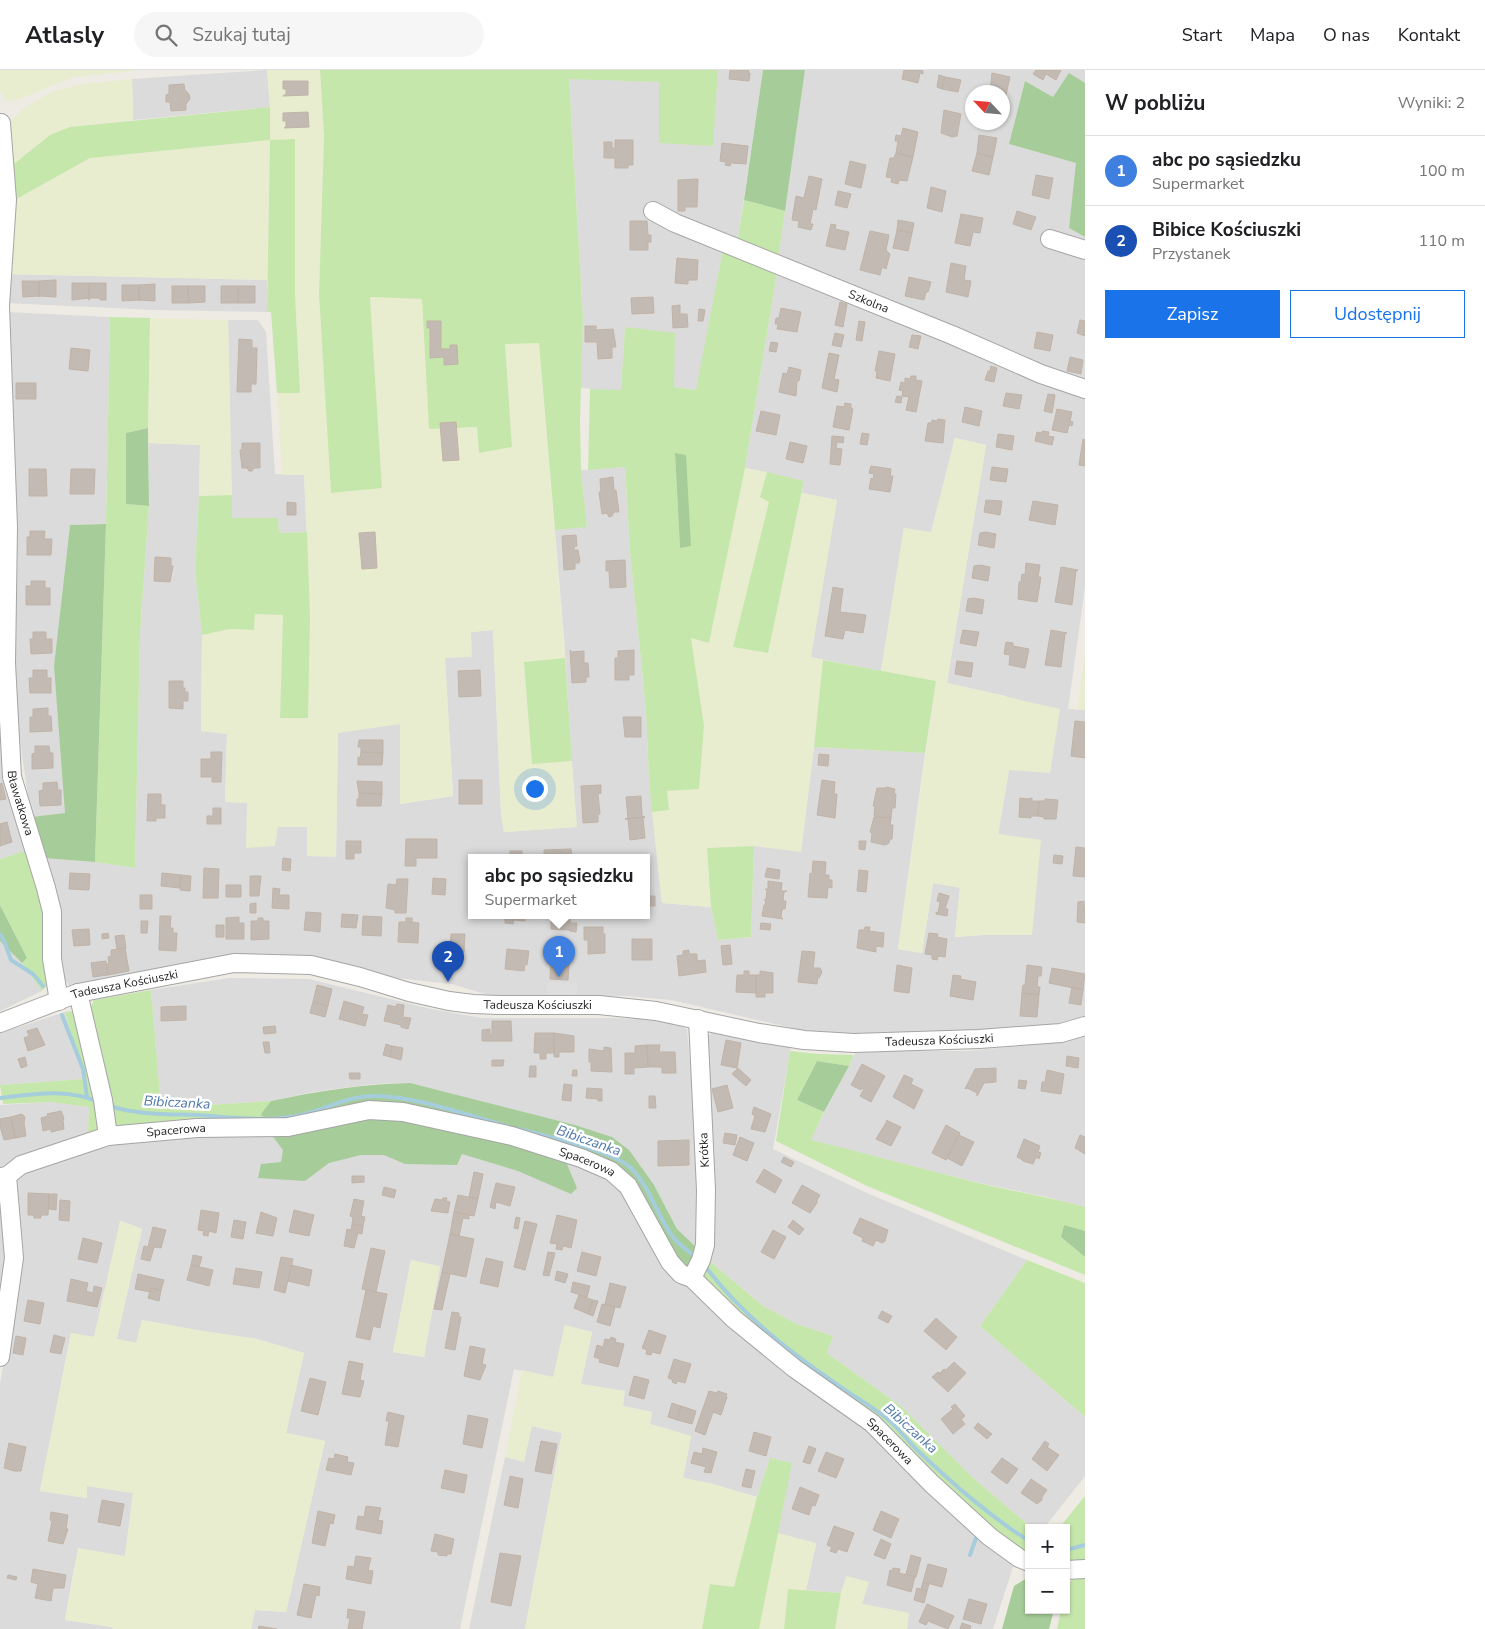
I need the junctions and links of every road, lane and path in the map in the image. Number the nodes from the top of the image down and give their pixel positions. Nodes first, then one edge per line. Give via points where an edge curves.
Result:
1 (1, 123) edge
2 (653, 211) dead end
3 (1050, 239) dead end
4 (1085, 250) edge
5 (1085, 390) edge
6 (78, 994) junction
7 (59, 1000) junction
8 (698, 1019) junction
9 (0, 1023) edge
10 (1085, 1026) edge
11 (108, 1136) junction
12 (4, 1176) edge
13 (697, 1268) junction
14 (0, 1357) edge
15 (1025, 1560) edge
16 (1085, 1568) edge
17 (1070, 1570) edge

1 - 7 street, Bławatkowa via 7,200 0,306 8,527 6,663 12,777 52,912 52,959
2 - 5 street, Szkolna via 675,223
3 - 4 street
6 - 7 street, Tadeusza Kościuszki
6 - 8 street, Tadeusza Kościuszki via 234,963 311,966 448,1001 605,1006
6 - 11 street
7 - 9 street, Tadeusza Kościuszki
8 - 10 street, Tadeusza Kościuszki via 795,1039 854,1043 1061,1033
8 - 13 street, Krótka via 706,1190 705,1245
11 - 12 street, Spacerowa via 21,1164
11 - 13 street, Spacerowa via 197,1128 288,1127 369,1110 403,1112 512,1136 611,1171 628,1186 670,1262 681,1274
12 - 14 street via 14,1258
13 - 15 street, Spacerowa via 734,1319 872,1423 990,1537
16 - 17 street

